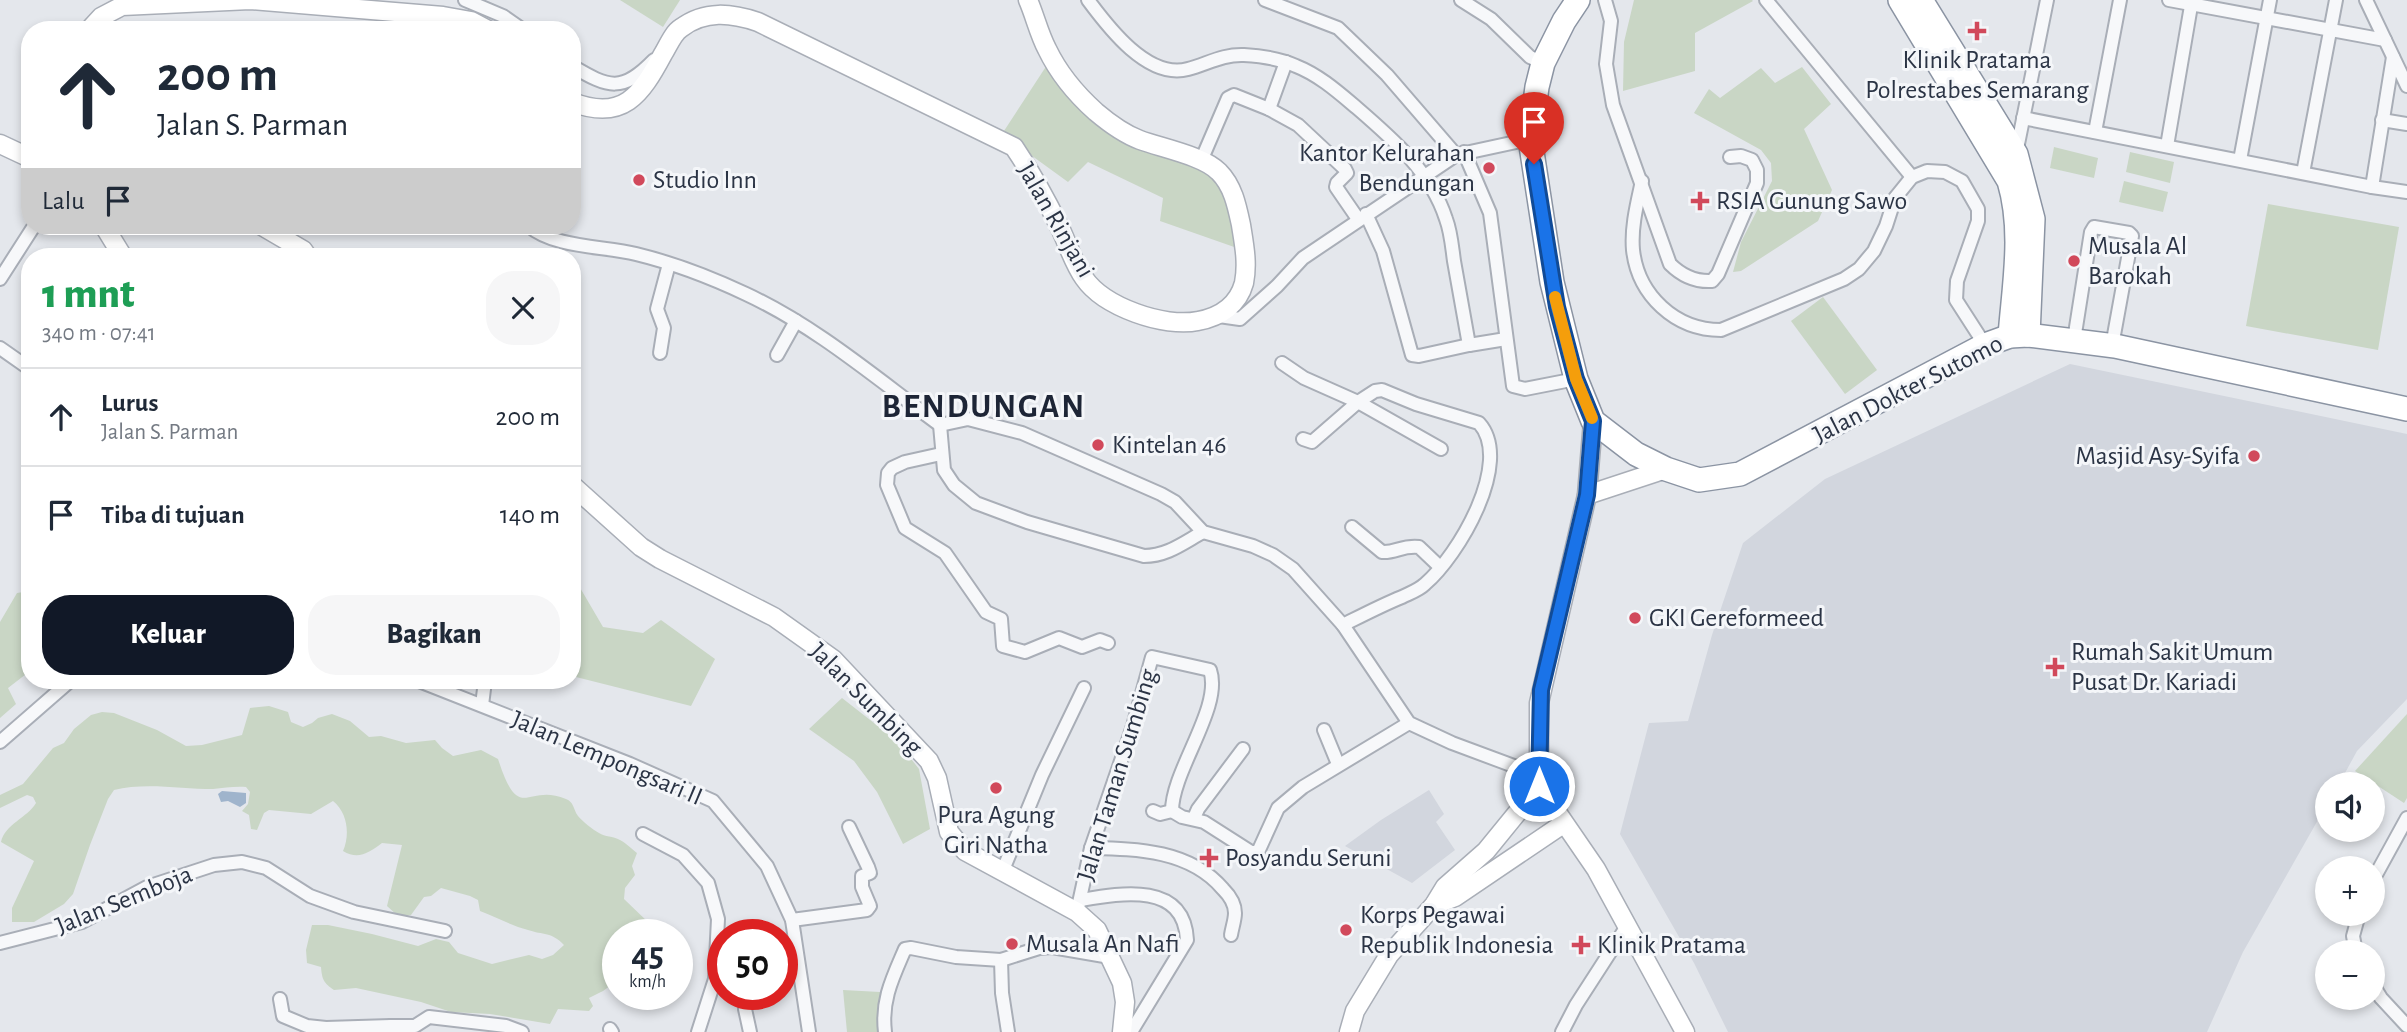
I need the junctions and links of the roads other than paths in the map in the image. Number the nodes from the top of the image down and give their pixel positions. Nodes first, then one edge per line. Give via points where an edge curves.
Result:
1 (465, 0) edge
2 (1028, 0) edge
3 (1088, 0) edge
4 (1265, 0) edge
5 (1461, 0) edge
6 (1578, 0) edge
7 (1605, 0) edge
8 (1766, 0) edge
9 (1900, 0) edge
10 (1921, 0) edge
11 (2047, 0) edge
12 (2120, 0) edge
13 (2169, 0) edge
14 (2270, 0) edge
15 (2336, 0) edge
16 (2366, 0) edge
17 (2192, 2) edge
18 (2267, 18) junction
19 (98, 21) edge
20 (471, 21) edge
21 (510, 21) edge
22 (2330, 30) junction
23 (2385, 40) junction
24 (669, 44) junction
25 (1942, 51) junction
26 (2393, 57) junction
27 (1286, 62) junction
28 (1543, 63) junction
29 (581, 71) edge
30 (2407, 86) edge
31 (581, 105) edge
32 (1269, 109) junction
33 (2023, 118) junction
34 (2382, 120) junction
35 (2407, 124) edge
36 (2095, 132) junction
37 (1530, 139) junction
38 (0, 144) edge
39 (2167, 146) junction
40 (21, 154) edge
41 (1460, 154) junction
42 (2016, 155) junction
43 (1730, 157) dead end
44 (2240, 160) junction
45 (1201, 161) junction
46 (2303, 173) junction
47 (1424, 176) junction
48 (1912, 177) junction
49 (1642, 181) junction
50 (2372, 187) junction
51 (2407, 192) edge
52 (1362, 216) junction
53 (28, 235) edge
54 (277, 235) edge
55 (544, 235) edge
56 (300, 248) edge
57 (669, 264) junction
58 (0, 279) edge
59 (1219, 316) junction
60 (796, 321) junction
61 (2019, 335) junction
62 (1506, 339) junction
63 (2074, 340) junction
64 (1469, 345) junction
65 (1984, 345) junction
66 (2112, 346) junction
67 (0, 348) edge
68 (660, 353) dead end
69 (778, 355) dead end
70 (21, 363) edge
71 (1282, 363) dead end
72 (1576, 379) junction
73 (1358, 402) junction
74 (2407, 409) edge
75 (1593, 421) junction
76 (940, 425) junction
77 (1303, 439) dead end
78 (1441, 449) dead end
79 (941, 454) junction
80 (1666, 469) junction
81 (581, 493) edge
82 (1587, 495) junction
83 (1352, 527) dead end
84 (1203, 532) junction
85 (1440, 567) junction
86 (1343, 625) junction
87 (1108, 643) dead end
88 (1084, 688) dead end
89 (61, 689) edge
90 (440, 689) edge
91 (484, 689) edge
92 (482, 705) junction
93 (1409, 723) junction
94 (1324, 730) dead end
95 (0, 742) edge
96 (1243, 749) dead end
97 (1338, 764) junction
98 (1539, 781) junction
99 (1153, 811) dead end
100 (1172, 811) junction
101 (1194, 818) junction
102 (2407, 818) edge
103 (1563, 824) junction
104 (849, 827) dead end
105 (643, 834) dead end
106 (1091, 848) junction
107 (2385, 858) edge
108 (1003, 870) junction
109 (1434, 905) junction
110 (1079, 906) junction
111 (792, 919) edge
112 (798, 919) edge
113 (1627, 926) junction
114 (445, 931) dead end
115 (1231, 935) dead end
116 (0, 943) edge
117 (1110, 957) junction
118 (798, 960) edge
119 (1001, 960) junction
120 (280, 999) dead end
121 (2385, 1002) edge
122 (745, 1010) edge
123 (2407, 1026) edge
124 (391, 1029) edge
125 (523, 1032) edge
126 (698, 1032) edge
127 (750, 1032) edge
128 (809, 1032) edge
129 (885, 1032) edge
130 (1008, 1032) edge
131 (1122, 1032) edge
132 (1131, 1032) edge
133 (1349, 1032) edge
134 (1562, 1032) edge
135 (1685, 1032) edge

1 - 21 street
2 - 45 street via 1046,48 1093,109 1137,139
3 - 27 street via 1133,52 1172,70 1186,70 1226,56
4 - 41 street via 1338,28
5 - 28 street
6 - 28 highway
7 - 49 street via 1611,20 1606,64 1613,105
8 - 48 street
9 - 25 highway
10 - 25 highway
11 - 33 street
12 - 36 street
13 - 17 street
14 - 18 street
15 - 22 street
16 - 23 street
17 - 18 street
17 - 39 street
18 - 22 street
18 - 44 street
19 - 20 street via 122,6 250,0
22 - 23 street
22 - 46 street
23 - 26 street
24 - 29 street via 637,77 616,86
24 - 31 street, Jalan Rinjani via 647,84 632,100 594,109
24 - 59 street, Jalan Rinjani via 680,28 710,15 735,15 758,22 1014,147 1037,181 1085,279 1106,297 1141,316 1165,322 1184,324
25 - 42 highway
25 - 61 highway via 2009,181 2018,228
26 - 30 street
26 - 34 street
27 - 32 street
27 - 47 street via 1318,77 1374,121
28 - 37 highway
32 - 45 street via 1231,96 1227,99
32 - 52 street via 1298,125 1345,169 1347,173 1336,187
33 - 36 street
33 - 42 street
34 - 35 street
34 - 50 street
36 - 39 street
37 - 41 street
37 - 72 highway via 1552,282
38 - 40 street
39 - 44 street
41 - 47 street
41 - 62 street via 1490,213
42 - 61 highway via 2033,219
43 - 49 street via 1752,160 1757,183 1712,281 1681,274 1670,264
44 - 46 street
45 - 59 street via 1217,170 1231,191 1245,253 1244,283 1237,299
46 - 50 street
47 - 52 street
47 - 64 street via 1447,220
48 - 49 street via 1895,198 1874,251 1859,269 1721,330 1689,324 1669,314 1643,284 1633,248
48 - 65 street via 1927,171 1945,172 1962,181 1978,209 1956,300
50 - 51 street
52 - 59 street via 1303,258 1240,319
52 - 64 street via 1383,251 1412,355
53 - 58 street
54 - 56 street
55 - 57 street
57 - 60 street via 748,295
57 - 68 street via 657,309 664,328
60 - 69 street
60 - 76 street
61 - 63 highway, Jalan Dokter Sutomo
61 - 65 highway, Jalan Dokter Sutomo
62 - 64 street
62 - 72 street via 1513,386 1525,389
63 - 66 highway, Jalan Dokter Sutomo
63 - 66 street via 2094,227 2132,236
65 - 80 highway, Jalan Dokter Sutomo via 1740,474 1699,480
66 - 74 highway, Jalan Dokter Sutomo
67 - 70 street
71 - 73 street via 1319,386
72 - 75 highway
73 - 77 street via 1312,442
73 - 78 street
73 - 85 street via 1382,390 1479,423 1485,430 1492,453 1483,491 1459,542
75 - 80 highway, Jalan Dokter Sutomo via 1636,454
75 - 82 street
76 - 79 street
76 - 84 street via 968,419 1022,433 1161,494
79 - 84 street via 954,485 976,503 1027,522 1144,556 1168,552
79 - 87 street via 892,468 887,485 905,528 945,553 986,612 1001,619 1003,646 1025,652 1059,638 1082,647 1100,640
80 - 82 street
81 - 108 street, Jalan Sumbing via 641,547 774,617 833,659 929,761 948,832 965,851
82 - 98 street via 1541,690
83 - 85 street via 1382,552 1419,547
84 - 86 street via 1273,555 1293,569
85 - 86 street via 1419,589
86 - 93 street
88 - 108 street
89 - 95 street
90 - 92 street, Jalan Lempongsari II
91 - 92 street
92 - 111 street, Jalan Lempongsari II via 713,801 767,866
93 - 97 street
93 - 98 street
94 - 97 street
96 - 101 street
97 - 101 street via 1278,808 1258,852
98 - 103 street
98 - 109 street via 1486,851 1445,887
99 - 100 street
100 - 101 street
100 - 106 street, Jalan Taman Sumbing via 1214,680 1210,670 1152,657
102 - 107 street
103 - 109 street via 1455,897
103 - 113 street via 1596,869
104 - 112 street via 870,873 862,876 862,887 870,906
105 - 126 street via 682,855 708,883 718,919 715,979
106 - 110 street, Jalan Taman Sumbing
106 - 115 street via 1140,849 1198,867 1232,899
108 - 110 street, Jalan Sumbing
109 - 133 street via 1389,955 1355,1011
110 - 117 street, Jalan Sumbing
110 - 132 street, Jalan Taman Sumbing via 1107,895 1157,896 1173,904 1183,917 1187,940
113 - 134 street
113 - 135 street
114 - 116 street, Jalan Semboja via 354,912 310,896 266,868 242,862 214,865 147,887 82,922
117 - 119 street via 1052,947
117 - 131 street, Jalan Sumbing via 1122,983
118 - 128 street, Jalan Lempongsari II
119 - 129 street via 905,948 886,994
119 - 130 street
120 - 124 street via 283,1016 307,1026
121 - 123 street
122 - 127 street
124 - 125 street via 415,1026 429,1017

